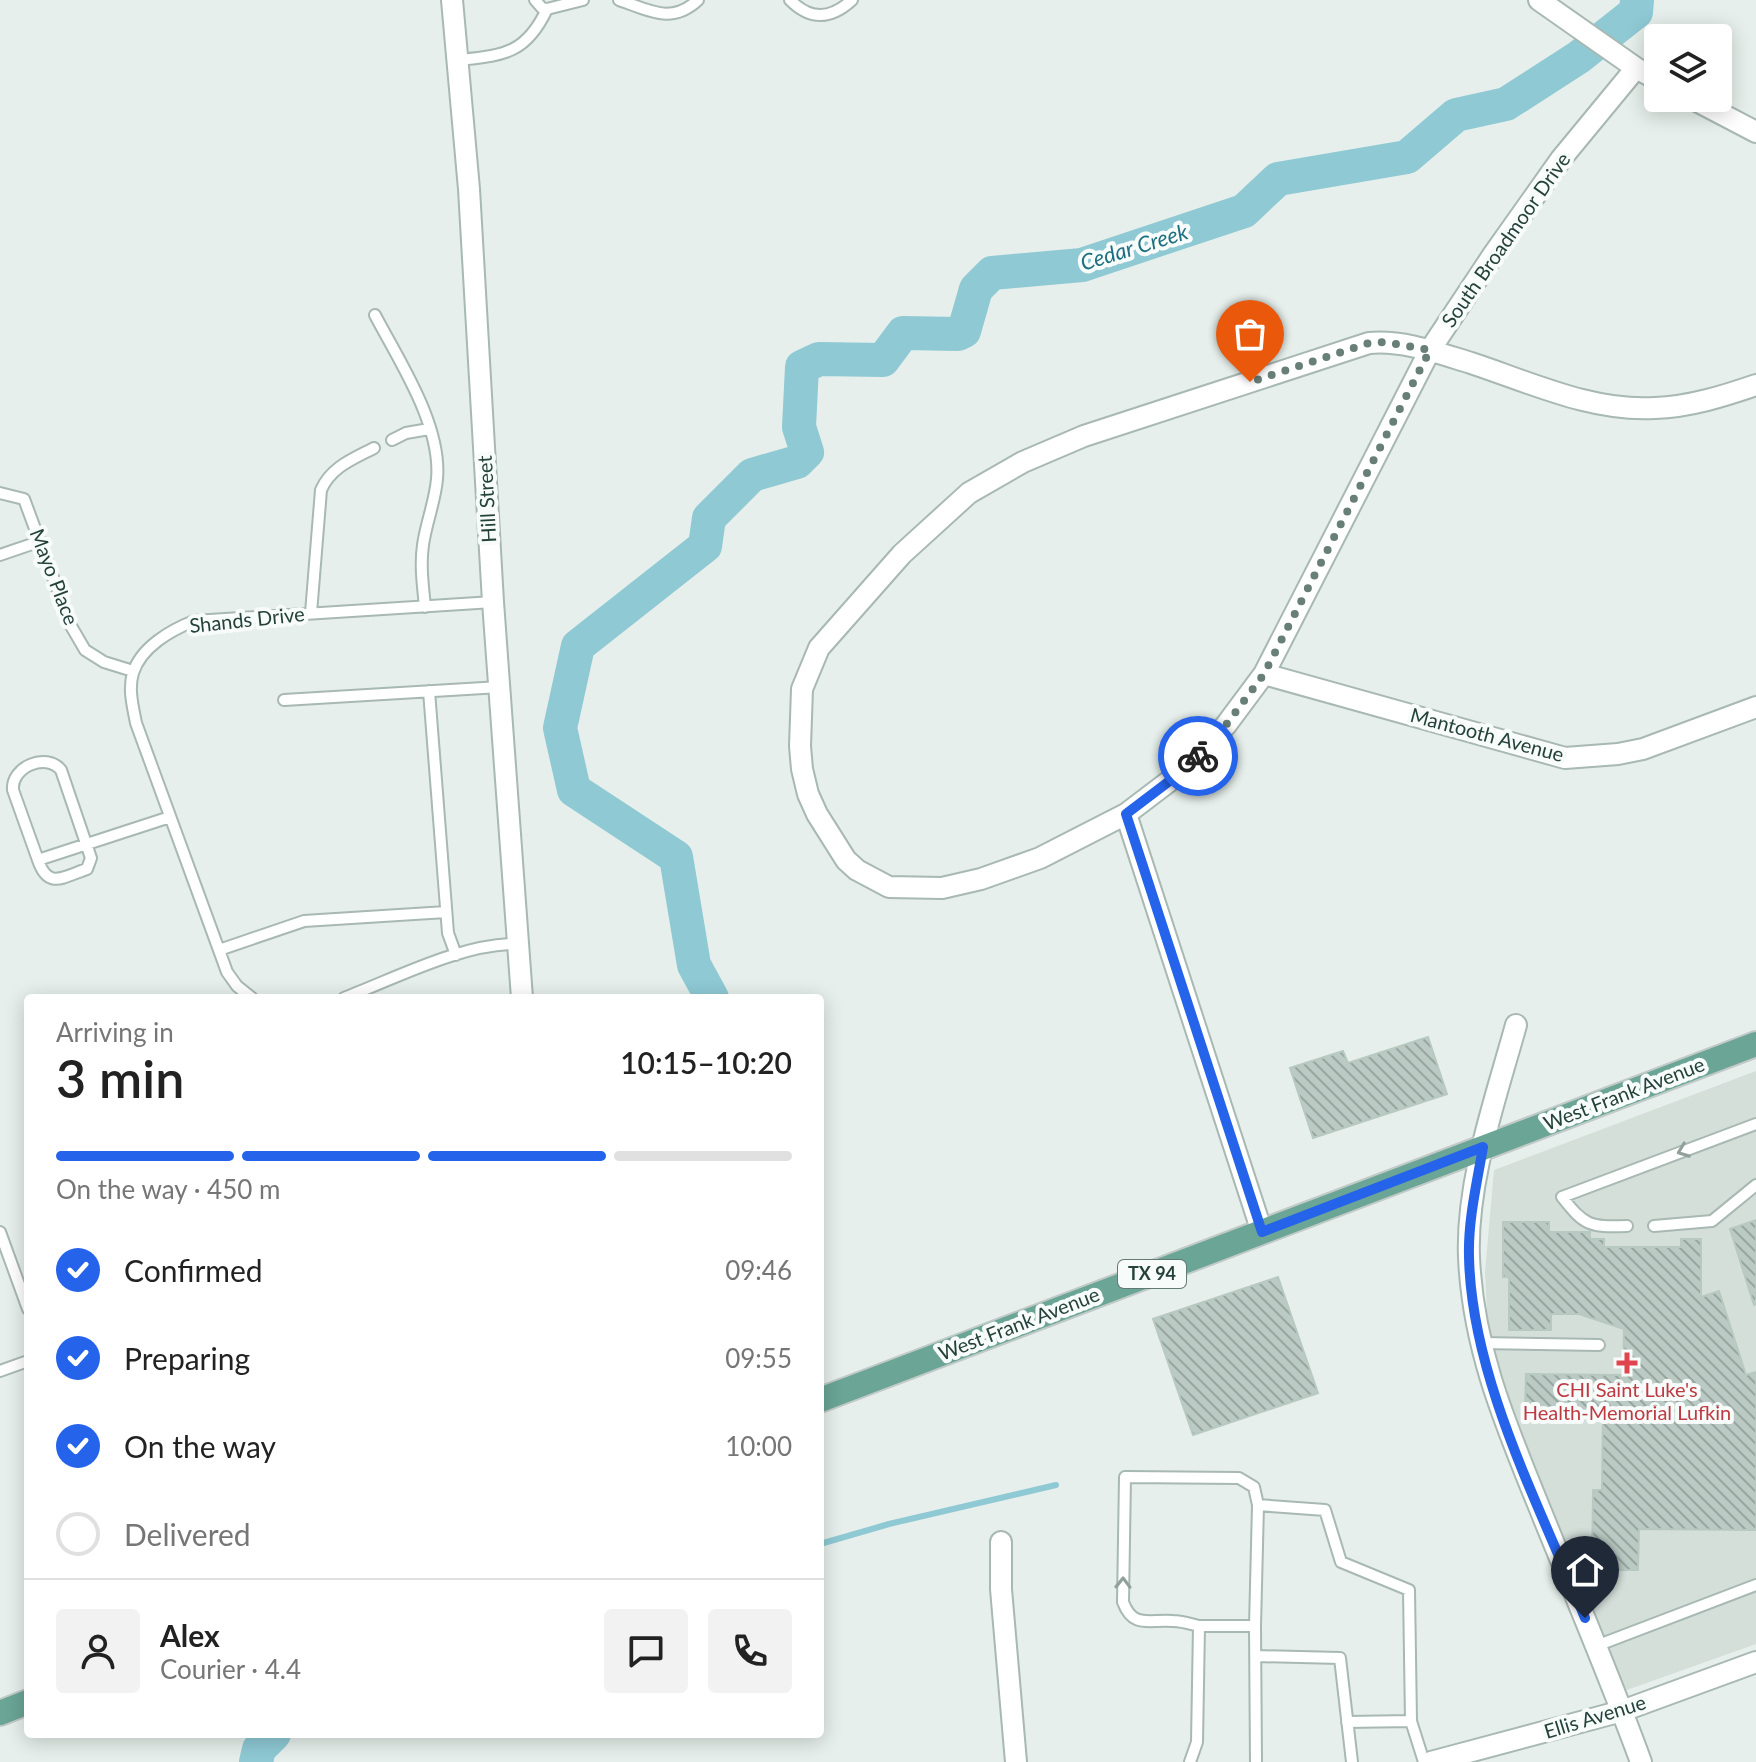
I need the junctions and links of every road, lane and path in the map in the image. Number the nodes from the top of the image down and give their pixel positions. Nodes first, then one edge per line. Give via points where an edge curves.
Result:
1 (452, 0) edge
2 (535, 0) edge
3 (583, 0) edge
4 (619, 0) edge
5 (698, 0) edge
6 (790, 0) edge
7 (852, 0) edge
8 (1539, 0) edge
9 (547, 9) junction
10 (459, 60) junction
11 (1636, 68) junction
12 (1644, 72) edge
13 (1718, 112) edge
14 (1756, 132) edge
15 (375, 315) dead end
16 (1430, 350) junction
17 (1756, 385) edge
18 (429, 429) junction
19 (392, 440) dead end
20 (374, 448) dead end
21 (0, 493) edge
22 (41, 541) junction
23 (0, 555) edge
24 (493, 602) junction
25 (425, 607) junction
26 (311, 613) junction
27 (133, 671) junction
28 (1264, 674) junction
29 (500, 687) junction
30 (429, 691) junction
31 (284, 700) dead end
32 (1756, 707) edge
33 (1126, 814) junction
34 (170, 817) junction
35 (87, 844) junction
36 (38, 860) junction
37 (446, 912) junction
38 (518, 944) junction
39 (219, 950) junction
40 (456, 955) junction
41 (247, 994) edge
42 (354, 994) edge
43 (522, 994) edge
44 (1516, 1025) dead end
45 (1756, 1044) edge
46 (1756, 1124) edge
47 (1483, 1147) junction
48 (1756, 1185) edge
49 (1627, 1226) dead end
50 (1654, 1226) dead end
51 (0, 1232) edge
52 (1262, 1232) junction
53 (24, 1298) edge
54 (1480, 1343) junction
55 (1599, 1345) dead end
56 (24, 1362) edge
57 (0, 1371) edge
58 (824, 1398) edge
59 (1258, 1505) junction
60 (1001, 1542) dead end
61 (1756, 1585) edge
62 (1199, 1626) junction
63 (1255, 1626) junction
64 (1596, 1646) junction
65 (1256, 1656) junction
66 (1756, 1662) edge
67 (24, 1704) edge
68 (1622, 1711) junction
69 (0, 1713) edge
70 (1411, 1721) junction
71 (1347, 1722) junction
72 (1016, 1762) edge
73 (1190, 1762) edge
74 (1256, 1762) edge
75 (1352, 1762) edge
76 (1424, 1762) edge
77 (1431, 1762) edge
78 (1641, 1762) edge

1 - 10 street, Hill Street
2 - 9 lane
3 - 9 lane
4 - 5 lane via 672,15
6 - 7 lane via 826,17
8 - 11 street
9 - 10 lane via 539,28 510,53
10 - 24 street, Hill Street
11 - 12 street
11 - 16 street, South Broadmoor Drive via 1561,159
13 - 14 street
15 - 18 lane
16 - 17 street, South Broadmoor Drive via 1595,403 1654,408
16 - 28 street, South Broadmoor Drive
16 - 33 street, South Broadmoor Drive via 1385,342 1348,348 1084,436 1023,462 949,511 902,554 819,648 802,689 802,769 808,794 835,843 846,860 873,879 908,889 981,879 1040,858
18 - 19 lane
18 - 25 lane via 437,479 423,544
20 - 26 lane via 341,465 321,490
21 - 22 lane, Mayo Place via 24,499
22 - 23 lane
22 - 27 lane, Mayo Place via 85,650
24 - 25 lane, Shands Drive
24 - 29 street, Hill Street
25 - 26 lane, Shands Drive
26 - 27 lane, Shands Drive via 194,621 167,631
27 - 34 lane via 136,723
28 - 32 street, Mantooth Avenue via 1565,758 1643,749
28 - 33 street, South Broadmoor Drive via 1184,770
29 - 30 lane
29 - 38 street, Hill Street
30 - 31 lane
30 - 37 lane
33 - 52 street
34 - 35 lane
34 - 39 lane
35 - 36 lane
35 - 36 lane via 87,869 59,879 43,874
35 - 36 lane via 61,770 43,762 16,773 12,781
37 - 39 lane via 293,923
37 - 40 lane
38 - 40 lane via 495,944
38 - 43 street, Hill Street
39 - 41 lane via 227,972
40 - 42 lane
44 - 47 street
45 - 47 main road, West Frank Avenue / TX 94
46 -> 49 lane via 1562,1197 1582,1221
47 - 52 main road, West Frank Avenue / TX 94
47 - 54 street via 1469,1255
48 - 50 lane via 1712,1221
51 - 53 lane
52 - 58 main road, West Frank Avenue / TX 94
54 - 55 lane
54 - 64 street via 1494,1395
56 - 57 lane
62 -> 59 lane via 1139,1621 1128,1614 1123,1602 1125,1477 1239,1478 1254,1487
59 - 63 lane
59 - 70 lane via 1325,1510 1341,1562 1409,1590
60 - 72 street
61 - 64 lane
62 - 63 lane
62 - 73 lane via 1197,1742
63 - 65 lane
64 - 68 street
65 - 71 lane via 1340,1658
65 - 74 lane
66 - 68 street, Ellis Avenue
67 - 69 main road
68 - 77 street, Ellis Avenue
68 - 78 street
70 - 71 lane
70 - 76 lane
71 - 75 lane

